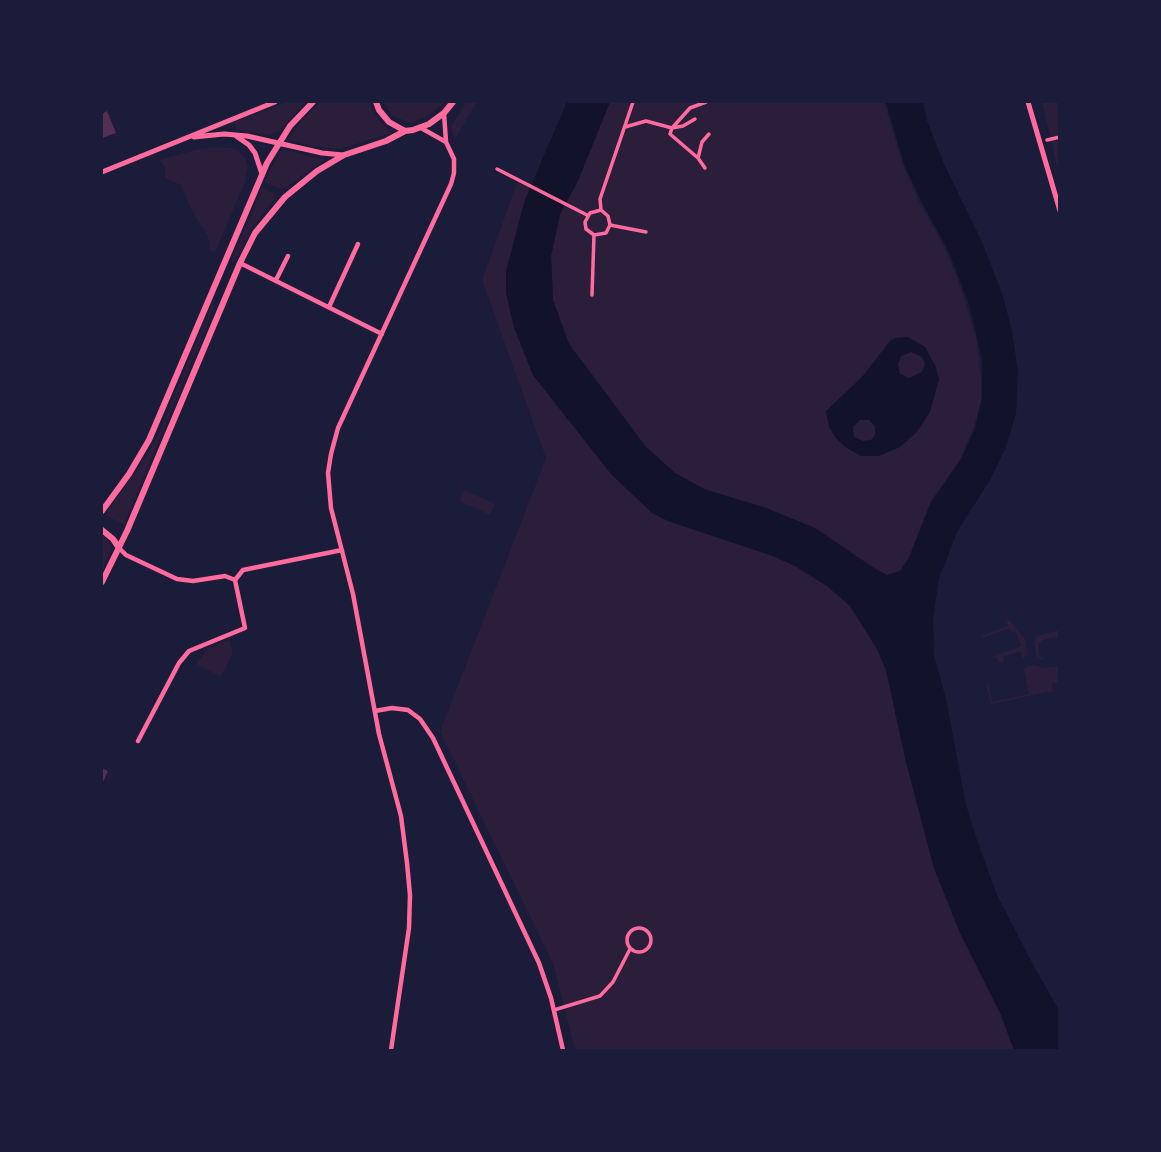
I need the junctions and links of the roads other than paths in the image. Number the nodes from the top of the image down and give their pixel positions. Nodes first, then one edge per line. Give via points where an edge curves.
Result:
1 (275, 102) edge
2 (313, 102) edge
3 (376, 102) edge
4 (453, 102) edge
5 (633, 102) edge
6 (706, 102) edge
7 (1028, 102) edge
8 (444, 113) junction
9 (695, 119) dead end
10 (625, 127) junction
11 (421, 128) junction
12 (672, 128) junction
13 (405, 131) junction
14 (709, 134) dead end
15 (233, 135) junction
16 (1059, 137) edge
17 (181, 140) junction
18 (1047, 140) dead end
19 (446, 142) junction
20 (278, 143) junction
21 (344, 155) junction
22 (698, 158) junction
23 (705, 168) dead end
24 (497, 169) dead end
25 (102, 172) edge
26 (262, 174) junction
27 (601, 211) junction
28 (1059, 211) edge
29 (587, 215) junction
30 (610, 225) junction
31 (646, 232) dead end
32 (594, 235) junction
33 (358, 244) dead end
34 (288, 256) dead end
35 (240, 262) junction
36 (275, 280) junction
37 (592, 295) dead end
38 (329, 307) junction
39 (382, 334) junction
40 (102, 511) edge
41 (102, 530) edge
42 (118, 548) junction
43 (342, 550) junction
44 (236, 580) junction
45 (102, 582) edge
46 (375, 711) junction
47 (138, 741) dead end
48 (630, 949) junction
49 (554, 1010) junction
50 (391, 1051) edge
51 (563, 1051) edge

1 - 17 street
2 - 20 main road
3 - 13 main road via 389,122
4 - 8 main road
5 - 10 street
6 - 12 street via 690,108
7 - 28 street
8 - 11 main road
8 - 19 street
9 - 12 street
10 - 12 street via 646,121
10 - 27 street via 600,199
11 - 13 main road
11 - 19 street
12 - 22 street via 670,134
13 - 21 main road
14 - 22 street
15 - 17 street
15 - 20 street
15 - 26 street via 255,153
16 - 18 street
17 - 25 street
19 - 39 street via 454,159 451,184
20 - 21 street
20 - 26 main road
21 - 35 main road via 285,197 255,233
22 - 23 street
24 - 29 street
26 - 40 main road via 149,440
27 - 29 street
27 - 30 street
29 - 32 street via 585,225
30 - 31 street
30 - 32 street via 606,233
32 - 37 street
33 - 38 street
34 - 36 street
35 - 36 street
35 - 42 main road
36 - 38 street
38 - 39 street
39 - 43 street via 338,428 331,454 329,494
41 - 42 main road
42 - 44 street via 177,579 225,576
42 - 45 main road
43 - 44 street via 243,570
43 - 46 street
44 - 47 street via 245,628 189,651
46 - 49 street via 403,709 426,726 538,963
46 - 50 street via 401,816 410,895
48 - 48 street via 629,933 640,928 648,931 652,942 648,949 639,953
48 - 49 street via 600,996
49 - 51 street

